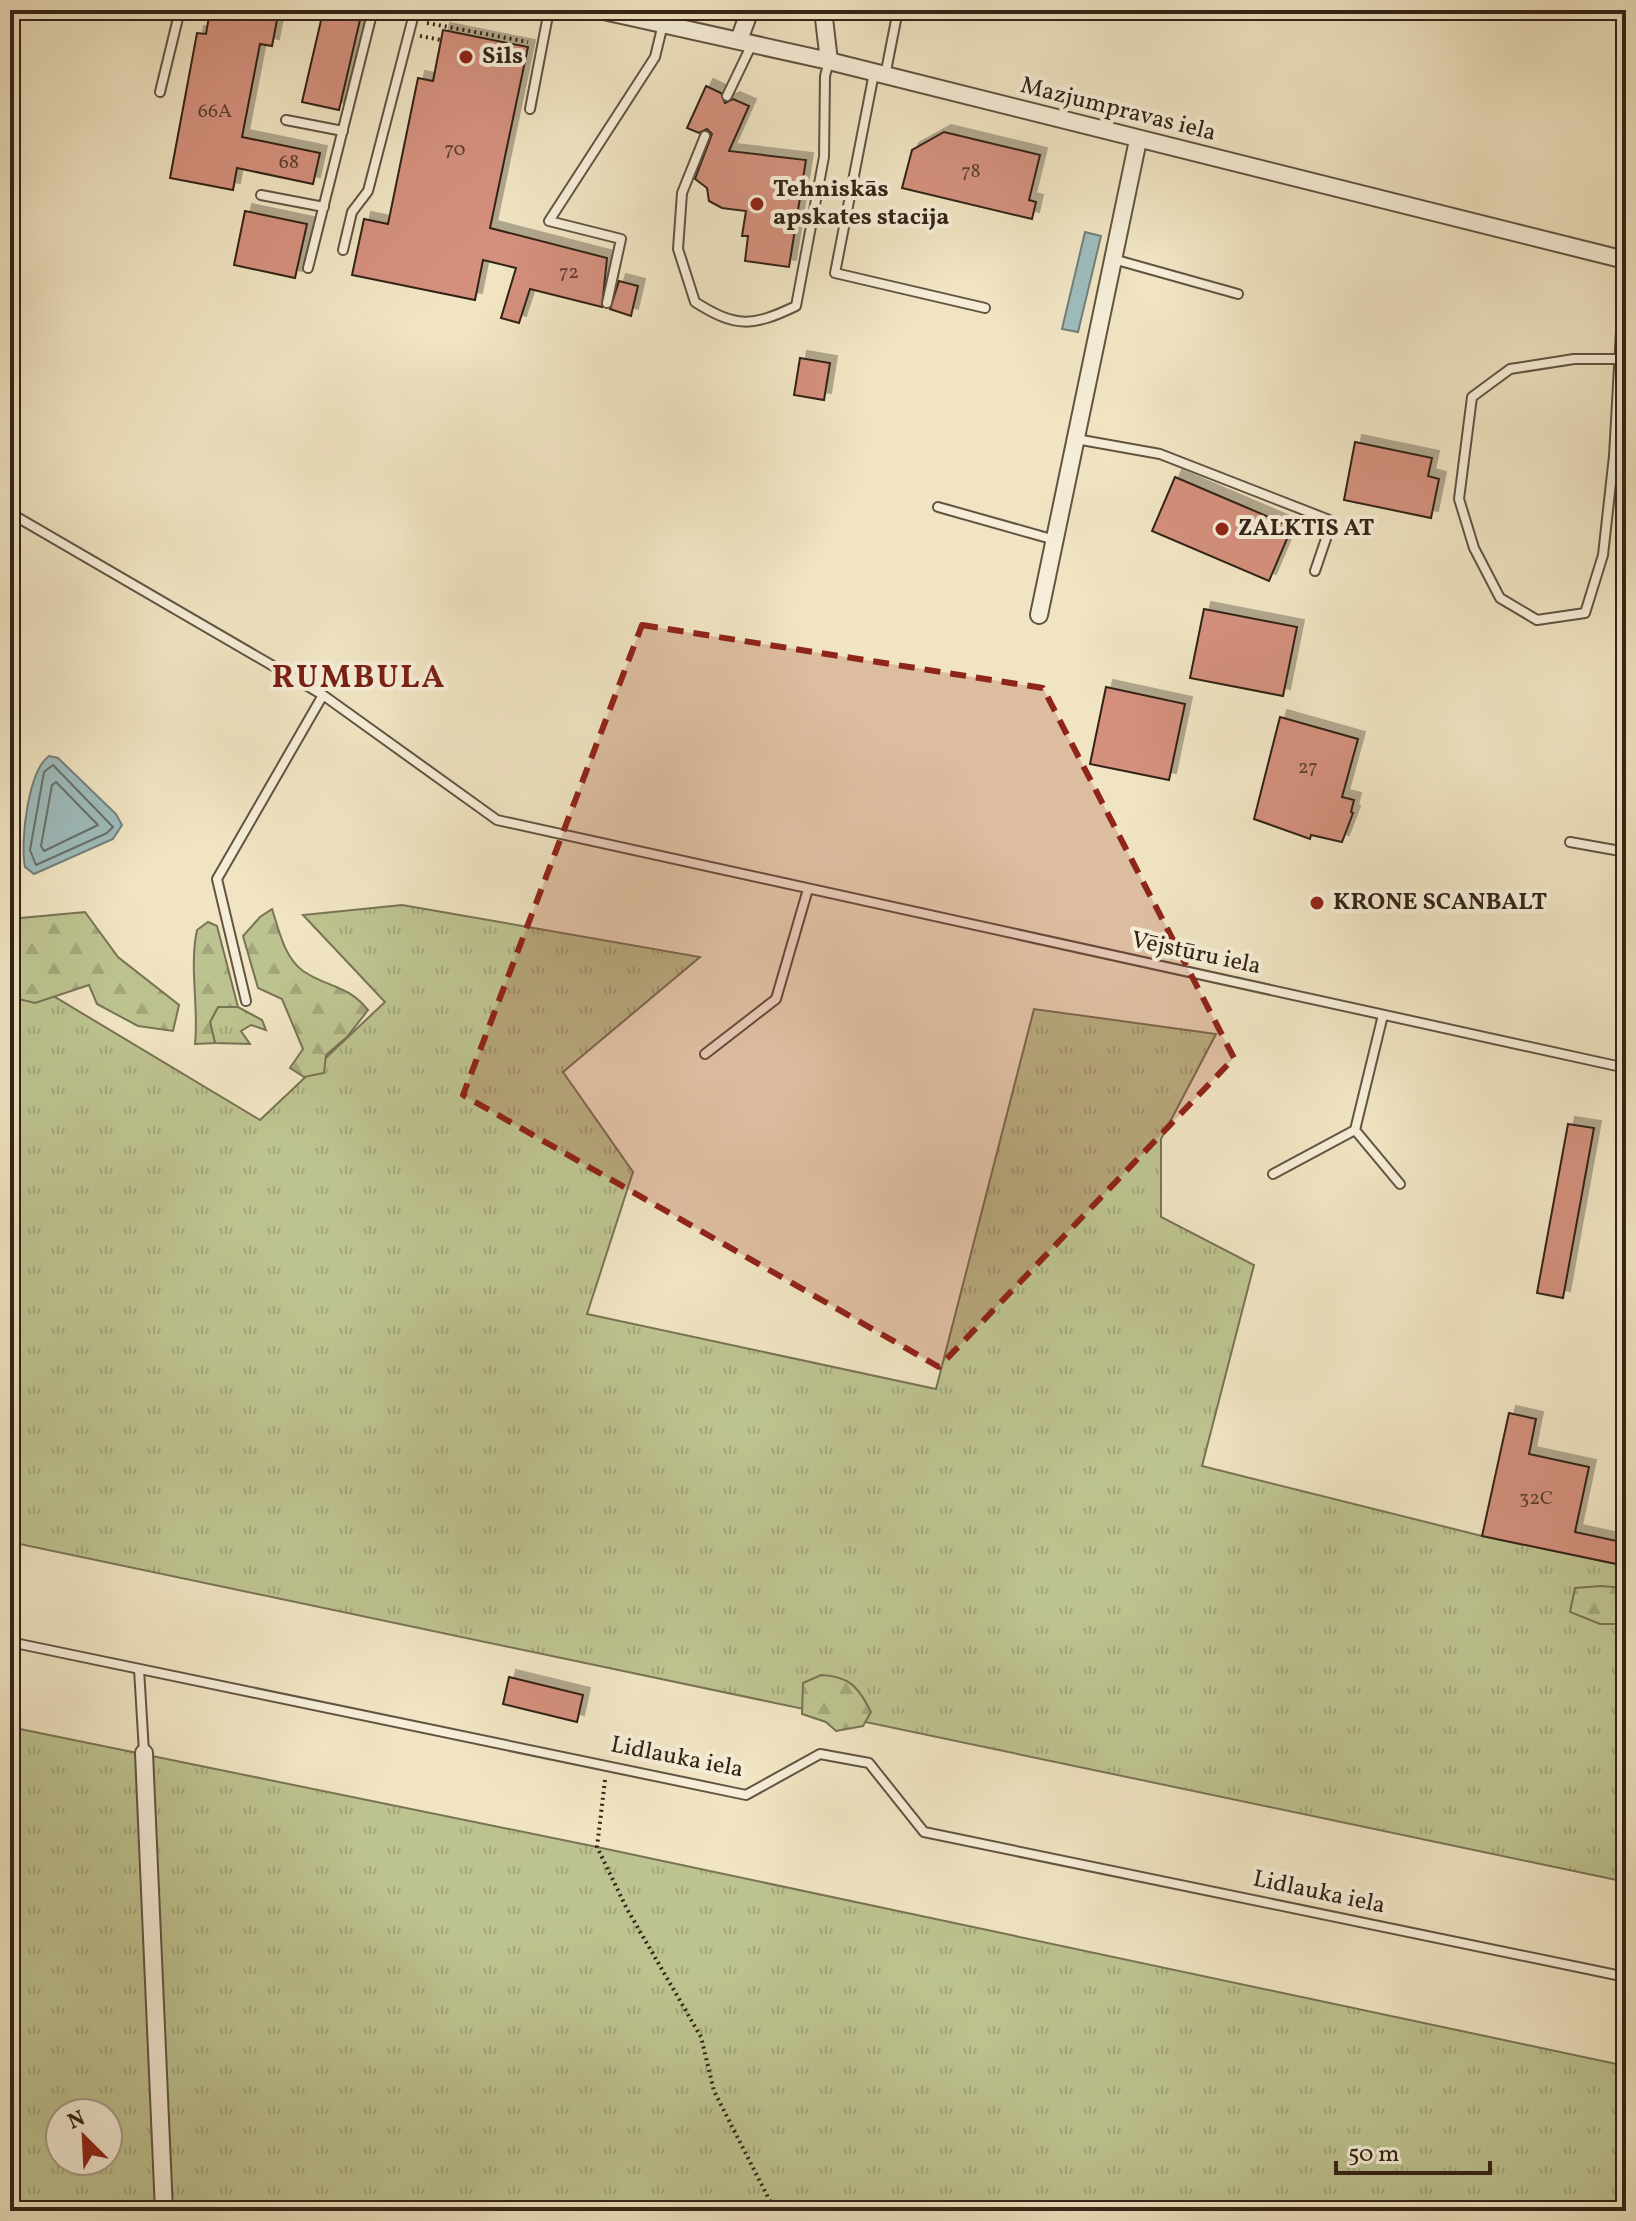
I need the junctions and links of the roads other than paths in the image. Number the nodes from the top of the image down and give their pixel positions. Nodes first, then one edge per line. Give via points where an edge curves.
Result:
1 (180, 10) edge
2 (373, 10) edge
3 (415, 10) edge
4 (549, 10) edge
5 (599, 10) edge
6 (750, 10) edge
7 (823, 10) edge
8 (898, 10) edge
9 (663, 23) junction
10 (745, 42) junction
11 (829, 61) junction
12 (880, 74) junction
13 (160, 92) dead end
14 (727, 96) dead end
15 (530, 109) dead end
16 (286, 120) dead end
17 (343, 131) junction
18 (705, 136) dead end
19 (1138, 140) junction
20 (261, 195) dead end
21 (324, 207) junction
22 (343, 250) dead end
23 (1113, 259) junction
24 (1625, 260) edge
25 (308, 268) dead end
26 (1238, 294) dead end
27 (607, 303) dead end
28 (985, 308) dead end
29 (1619, 359) junction
30 (1076, 439) junction
31 (938, 507) dead end
32 (10, 513) edge
33 (1055, 540) junction
34 (1315, 571) dead end
35 (1039, 615) dead end
36 (323, 695) junction
37 (1570, 842) dead end
38 (1626, 852) edge
39 (808, 889) junction
40 (246, 1001) dead end
41 (1383, 1015) junction
42 (705, 1054) dead end
43 (1626, 1068) edge
44 (1355, 1130) junction
45 (1273, 1174) dead end
46 (1400, 1184) dead end
47 (10, 1642) edge
48 (139, 1669) junction
49 (144, 1753) joint
50 (1626, 1977) edge
51 (164, 2211) edge

1 - 13 lane
2 - 17 lane
3 - 22 lane via 368,191 352,212
4 - 15 lane
5 - 9 street, Mazjumpravas iela
6 - 10 street
7 - 11 street
8 - 12 lane
9 - 10 street, Mazjumpravas iela
9 - 27 lane via 655,57 549,221 621,239
10 - 11 street, Mazjumpravas iela
10 - 14 lane
11 - 12 street, Mazjumpravas iela
11 - 18 lane via 824,157 796,306 767,320 726,322 695,302 678,249 682,193
12 - 19 street, Mazjumpravas iela
12 - 28 lane via 835,273
16 - 17 lane
17 - 21 lane
19 - 23 street
19 - 24 street, Mazjumpravas iela
20 - 21 lane
21 - 25 lane
23 - 26 lane
23 - 30 street
24 - 29 lane
29 - 29 lane via 1603,555 1585,613 1537,620 1500,598 1474,548 1459,499 1472,397 1510,369 1574,359
30 - 33 street
30 - 34 lane via 1160,454 1332,521
31 - 33 lane
32 - 36 lane, Vējstūru iela
33 - 35 street
36 - 39 lane, Vējstūru iela via 497,820
36 - 40 lane via 217,879
37 - 38 lane
39 - 41 lane, Vējstūru iela
39 - 42 lane via 776,999
41 - 43 lane, Vējstūru iela
41 - 44 lane
44 - 45 lane
44 - 46 lane
47 - 48 lane, Lidlauka iela
48 - 49 lane
48 - 50 lane, Lidlauka iela via 746,1795 820,1754 869,1763 924,1832
49 - 51 street

